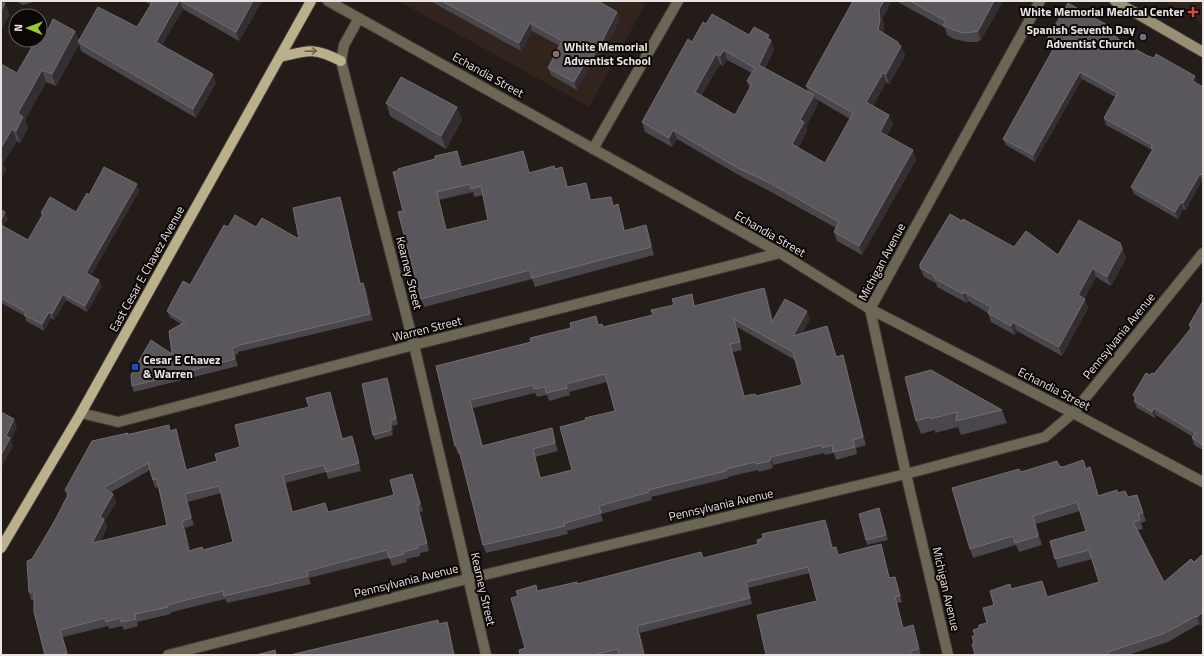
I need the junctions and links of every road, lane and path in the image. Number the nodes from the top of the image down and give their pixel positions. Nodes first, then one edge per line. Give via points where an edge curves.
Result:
1 (311, 1) edge
2 (328, 1) edge
3 (678, 1) edge
4 (1040, 1) edge
5 (1115, 1) edge
6 (359, 18) junction
7 (1203, 52) edge
8 (280, 57) junction
9 (341, 61) junction
10 (594, 149) junction
11 (780, 253) junction
12 (1203, 253) edge
13 (870, 309) junction
14 (414, 345) junction
15 (81, 413) junction
16 (1073, 413) junction
17 (906, 474) junction
18 (1203, 482) edge
19 (1, 548) edge
20 (468, 579) junction
21 (168, 655) edge
22 (486, 655) edge
23 (948, 655) edge

1 - 8 main road, East Cesar E Chavez Avenue
2 - 6 street, Echandia Street
3 - 10 street
4 - 13 street, Michigan Avenue
5 - 7 main road
6 - 9 street, Kearney Street via 344,45
6 - 10 street, Echandia Street
8 -> 9 main road via 309,50 325,52
8 - 15 main road, East Cesar E Chavez Avenue
9 - 14 street, Kearney Street
10 - 11 street, Echandia Street
11 - 13 street, Echandia Street
11 - 14 street, Warren Street
12 - 16 street, Pennsylvania Avenue
13 - 16 street, Echandia Street
13 - 17 street, Michigan Avenue
14 - 15 street, Warren Street via 118,422
14 - 20 street, Kearney Street
15 - 19 main road, East Cesar E Chavez Avenue
16 - 17 street, Pennsylvania Avenue via 1045,437
16 - 18 street, Echandia Street
17 - 20 street, Pennsylvania Avenue
17 - 23 street, Michigan Avenue
20 - 21 street, Pennsylvania Avenue
20 - 22 street, Kearney Street

